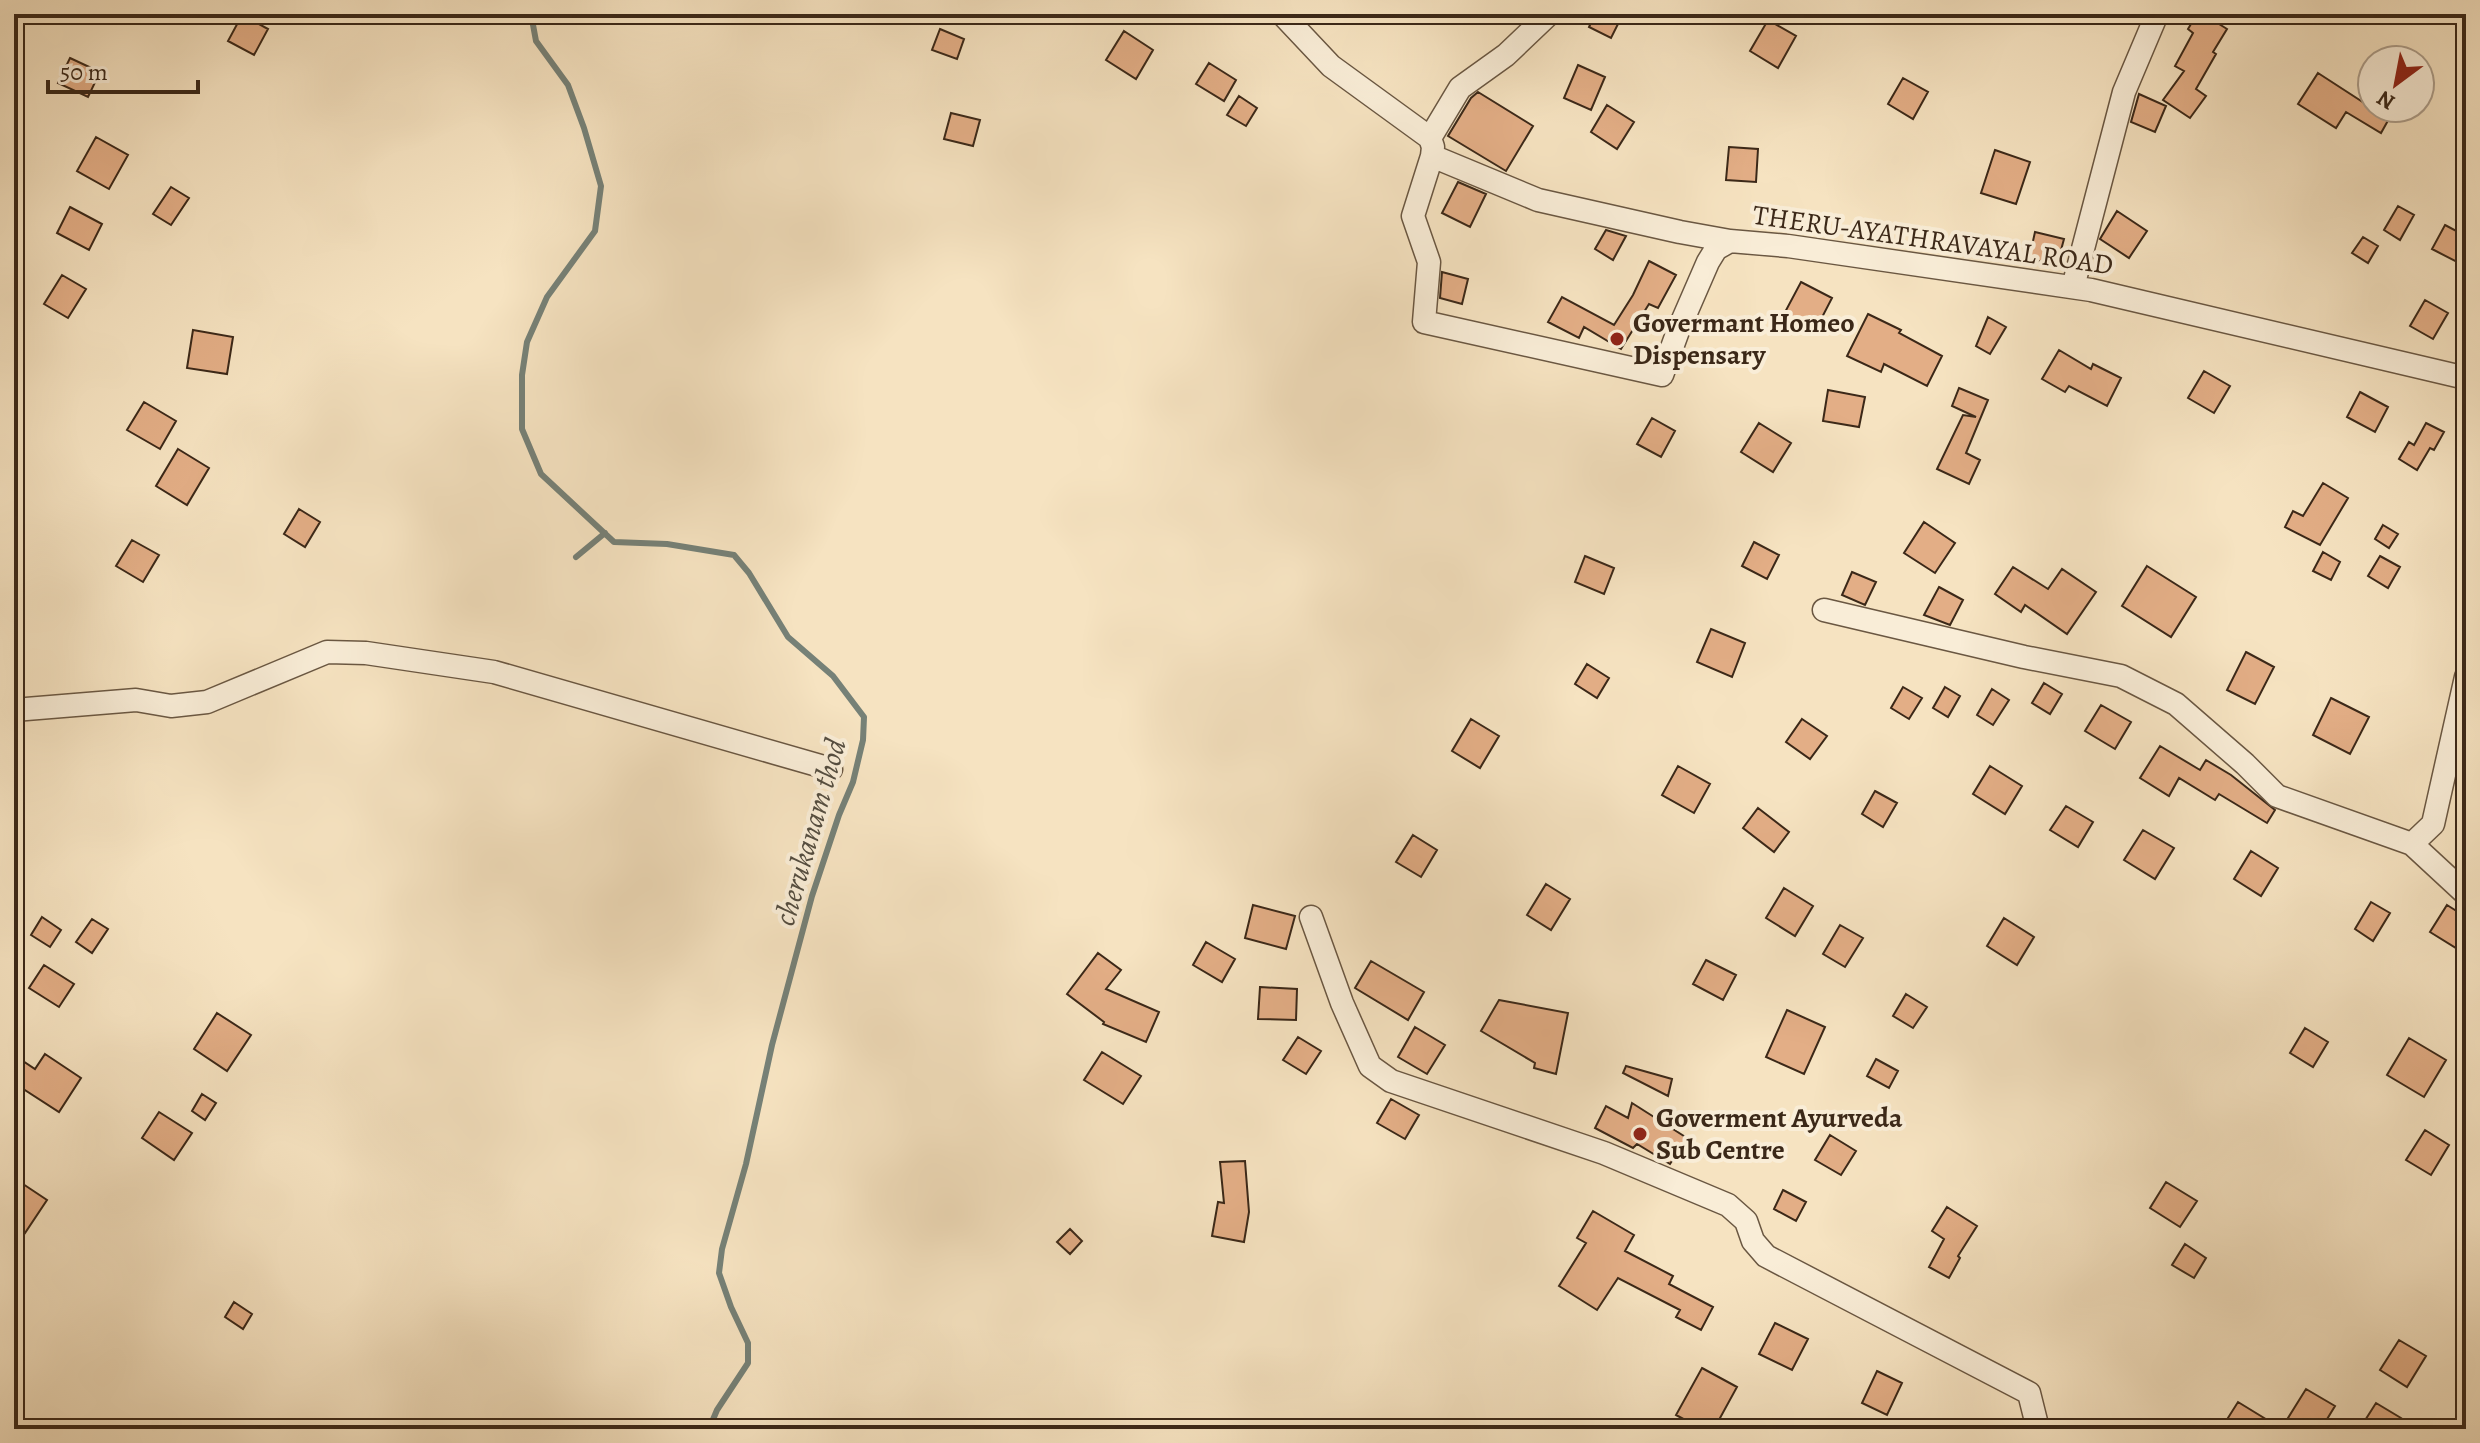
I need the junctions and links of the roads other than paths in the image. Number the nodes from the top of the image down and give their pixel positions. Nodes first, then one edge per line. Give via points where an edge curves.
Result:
1 (1282, 14) edge
2 (1549, 14) edge
3 (2157, 14) edge
4 (1431, 147) junction
5 (1730, 241) junction
6 (2073, 287) junction
7 (2466, 378) edge
8 (1824, 610) dead end
9 (2466, 677) edge
10 (14, 710) edge
11 (831, 769) dead end
12 (2412, 844) junction
13 (2466, 894) edge
14 (1311, 917) dead end
15 (2038, 1429) edge

1 - 4 street via 1331,66
2 - 4 street via 1506,55 1460,88
3 - 6 street via 2124,92
4 - 5 street via 1538,200
4 - 5 street, THERU-AYATHRAVAYAL ROAD via 1413,216 1429,262 1424,322 1662,375 1708,262
5 - 6 street, THERU-AYATHRAVAYAL ROAD
6 - 7 street, THERU-AYATHRAVAYAL ROAD
8 - 12 street via 2121,676 2176,704 2277,796
9 - 12 street via 2433,824
10 - 11 street via 136,700 171,706 207,702 327,652 366,653 494,672
12 - 13 street
14 - 15 street via 1370,1066 1391,1081 1604,1153 1728,1205 1746,1221 1766,1256 2029,1393

